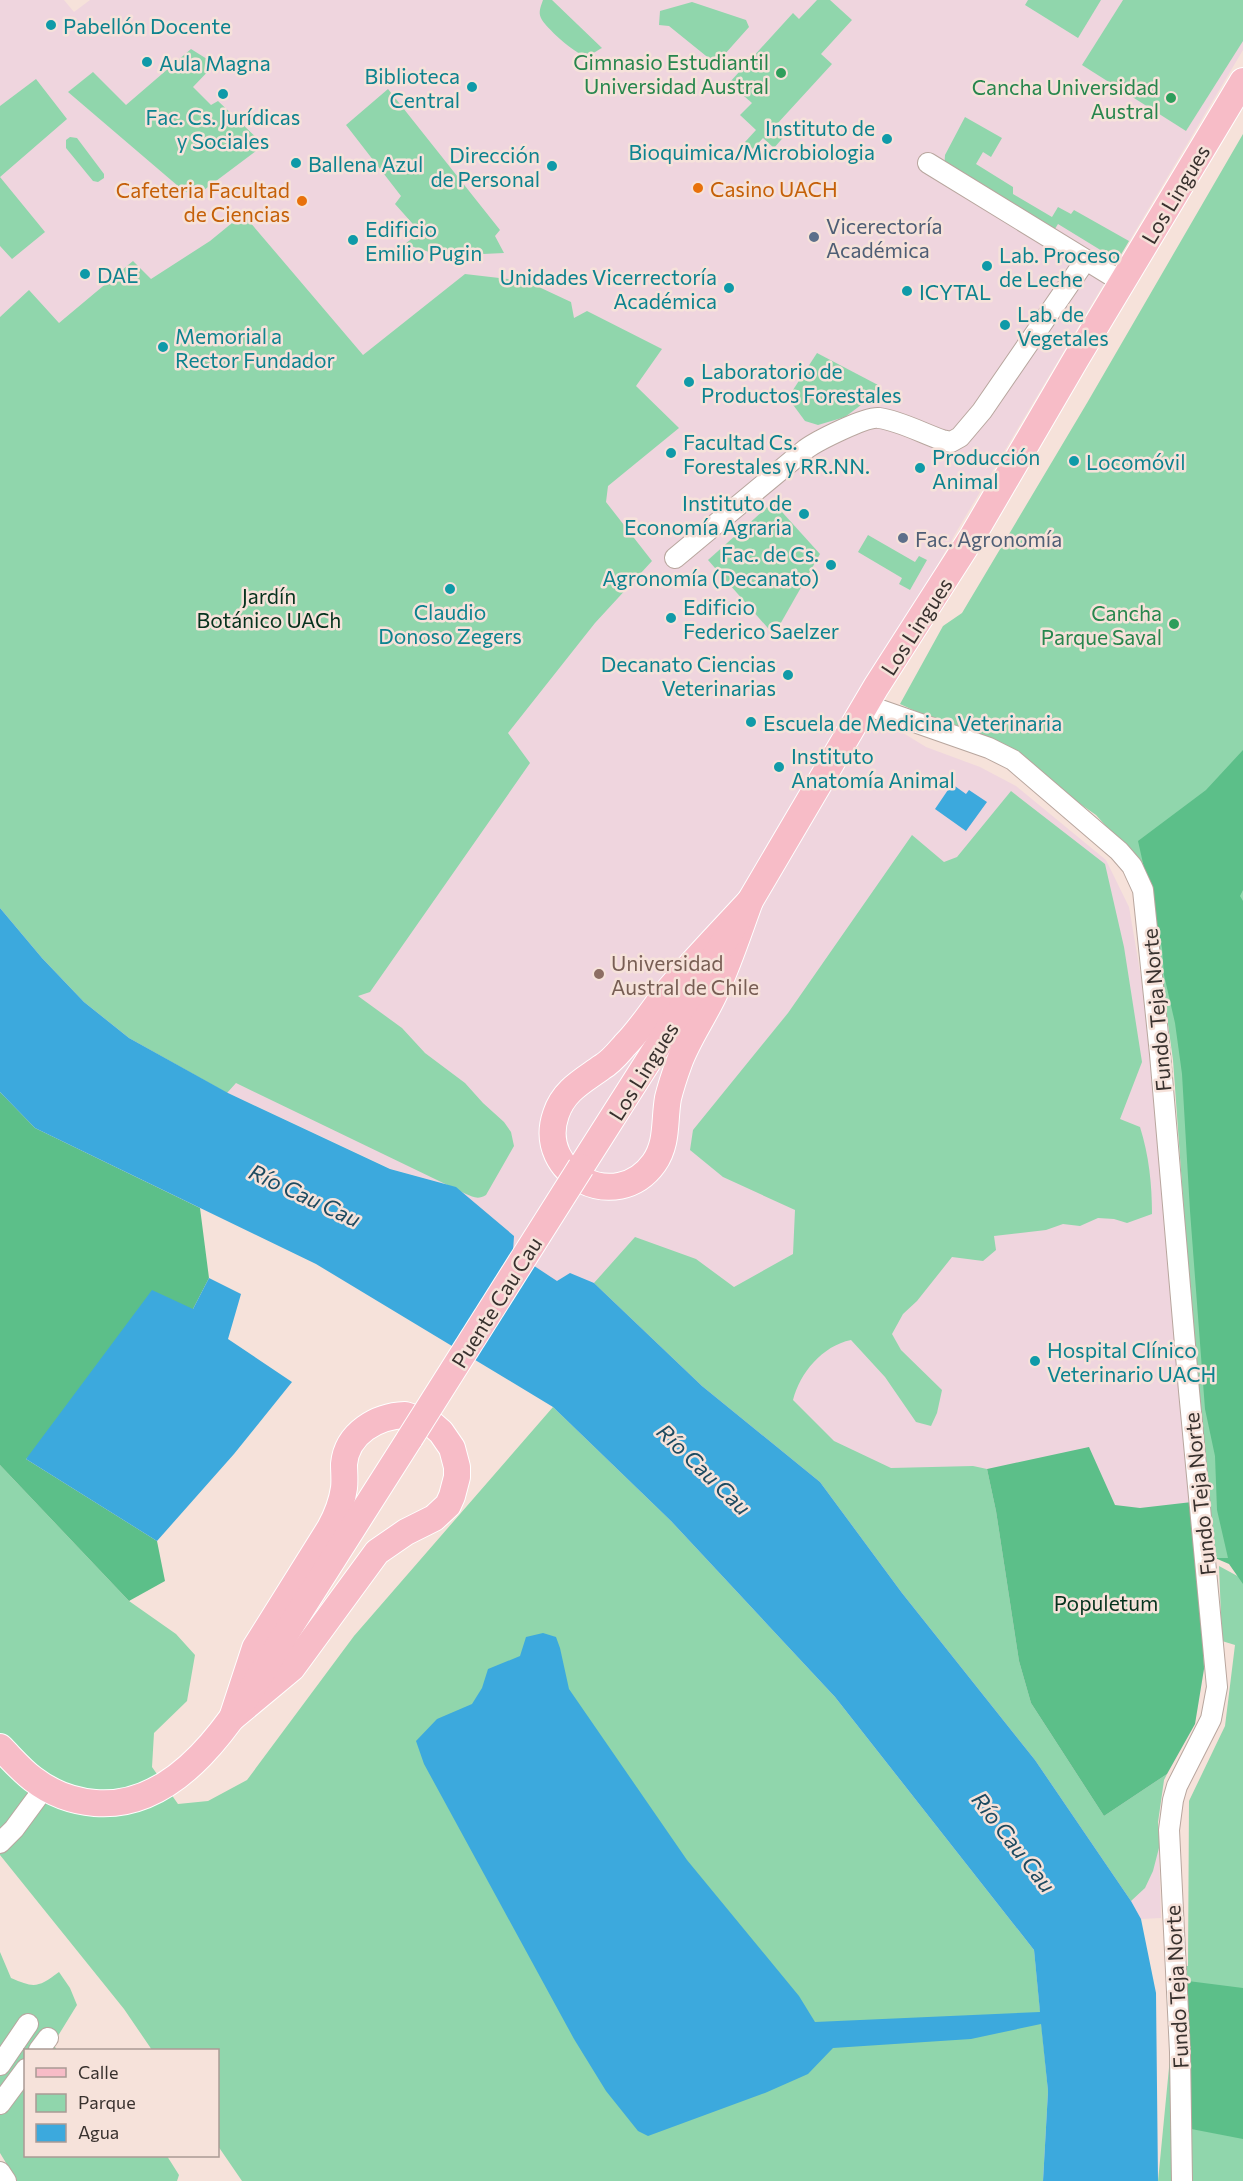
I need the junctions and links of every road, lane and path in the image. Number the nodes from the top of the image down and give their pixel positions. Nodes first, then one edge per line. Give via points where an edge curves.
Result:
1 (1243, 81) edge
2 (928, 163) dead end
3 (1084, 261) junction
4 (1122, 282) junction
5 (675, 558) dead end
6 (866, 705) junction
7 (750, 902) junction
8 (582, 1167) joint
9 (232, 1718) junction
10 (0, 1747) edge
11 (45, 1787) junction
12 (0, 1843) edge
13 (28, 2024) dead end
14 (0, 2065) edge
15 (24, 2072) edge
16 (0, 2104) edge
17 (0, 2172) edge
18 (6, 2181) edge
19 (1182, 2181) edge

1 - 4 main road, Los Lingues
2 - 3 street
3 - 4 street
3 - 5 street via 982,411 960,437 951,442 942,440 877,417 854,425 812,445
4 - 6 main road, Los Lingues via 972,537
6 - 7 main road, Los Lingues
6 - 19 street, Fundo Teja Norte via 1013,760 1119,851 1132,866 1143,890 1217,1687 1211,1719 1175,1793 1168,1830 1180,2052
7 - 7 main road via 672,986 627,1044 574,1086 560,1104 552,1131 555,1150 578,1179 596,1186 616,1187 642,1176 655,1161 664,1140 668,1099 680,1060 717,988
7 - 8 main road, Los Lingues
8 - 9 main road, Puente Cau Cau, bridge
9 - 9 main road via 292,1668 377,1552 434,1518 448,1504 458,1477 456,1457 447,1439 433,1425 405,1416 386,1417 368,1425 354,1439 346,1457 345,1485 337,1514 255,1648
9 - 11 main road via 179,1776 143,1797 116,1803 87,1802
10 - 11 main road
11 - 12 street
13 - 14 street
15 - 16 street
17 - 18 street

